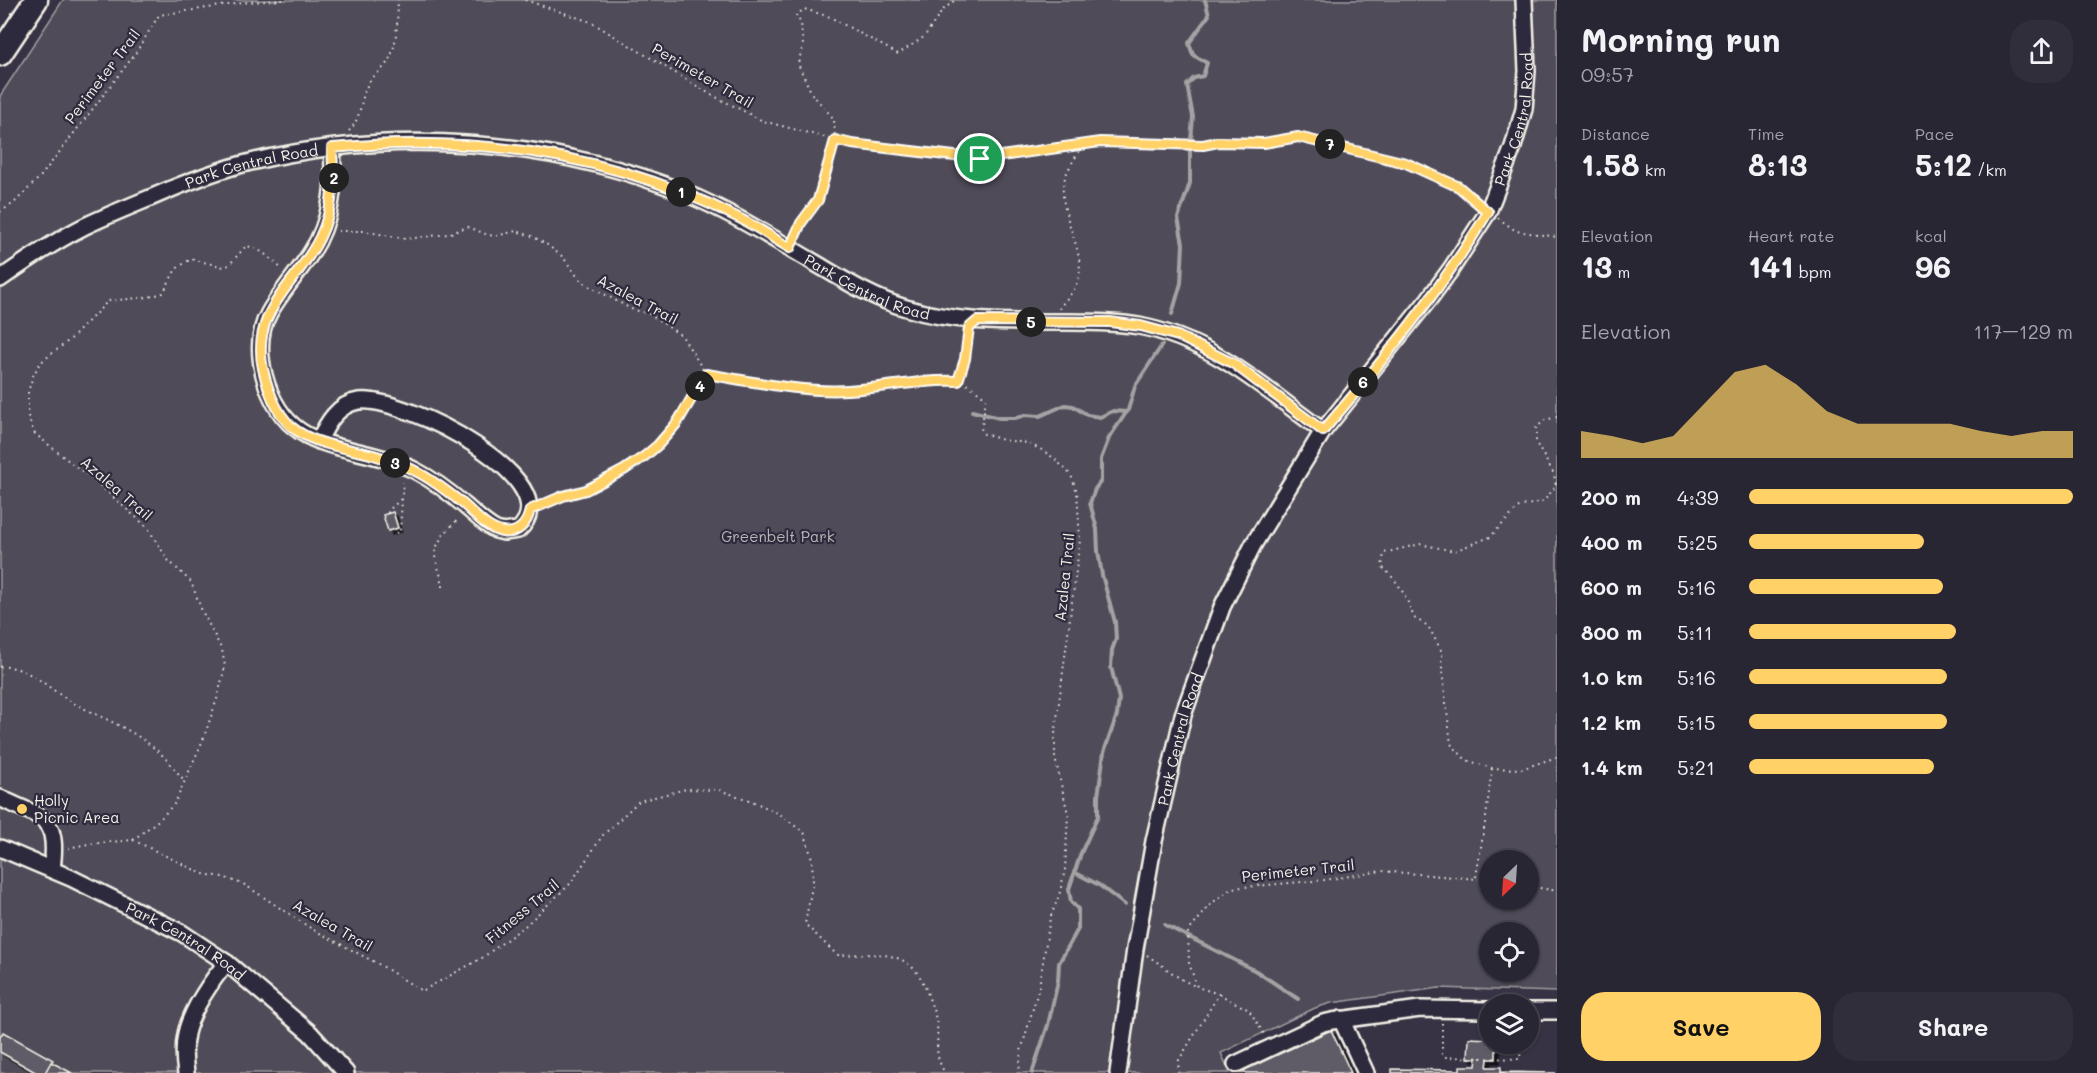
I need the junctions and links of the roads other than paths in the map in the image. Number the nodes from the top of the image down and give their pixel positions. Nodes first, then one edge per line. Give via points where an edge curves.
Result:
1 (36, 0) edge
2 (1524, 0) edge
3 (0, 54) edge
4 (332, 148) junction
5 (0, 279) edge
6 (1323, 431) junction
7 (319, 441) junction
8 (0, 798) edge
9 (0, 848) edge
10 (52, 869) junction
11 (227, 963) junction
12 (1479, 1010) edge
13 (1539, 1011) edge
14 (1557, 1011) edge
15 (1341, 1019) junction
16 (1236, 1064) dead end
17 (186, 1073) edge
18 (346, 1073) edge
19 (1118, 1073) edge
20 (1366, 1073) edge

1 - 3 highway
2 - 6 street, Park Central Road via 1524,109 1488,212 1434,292
4 - 5 street, Park Central Road via 250,162 184,183 84,226
4 - 6 street, Park Central Road via 442,143 504,147 550,153 618,170 740,218 860,290 903,308 977,321 1110,322 1178,336 1234,364
4 - 7 street via 333,193 323,231 264,323 261,336 262,366 268,388 284,418 297,431
6 - 19 street, Park Central Road via 1253,545 1222,607 1181,723 1148,871
7 - 7 street via 410,468 489,526 504,532 514,532 523,526 530,510 519,484 484,451 444,425 406,410 367,401 351,403 334,415
8 - 10 street via 50,824
9 - 10 street, Park Central Road
10 - 11 street, Park Central Road via 182,933
11 - 17 street via 216,973 187,1024
11 - 18 street, Park Central Road via 310,1033
12 - 15 street via 1420,1009
13 - 14 street
15 - 16 street via 1323,1023
15 - 20 street

